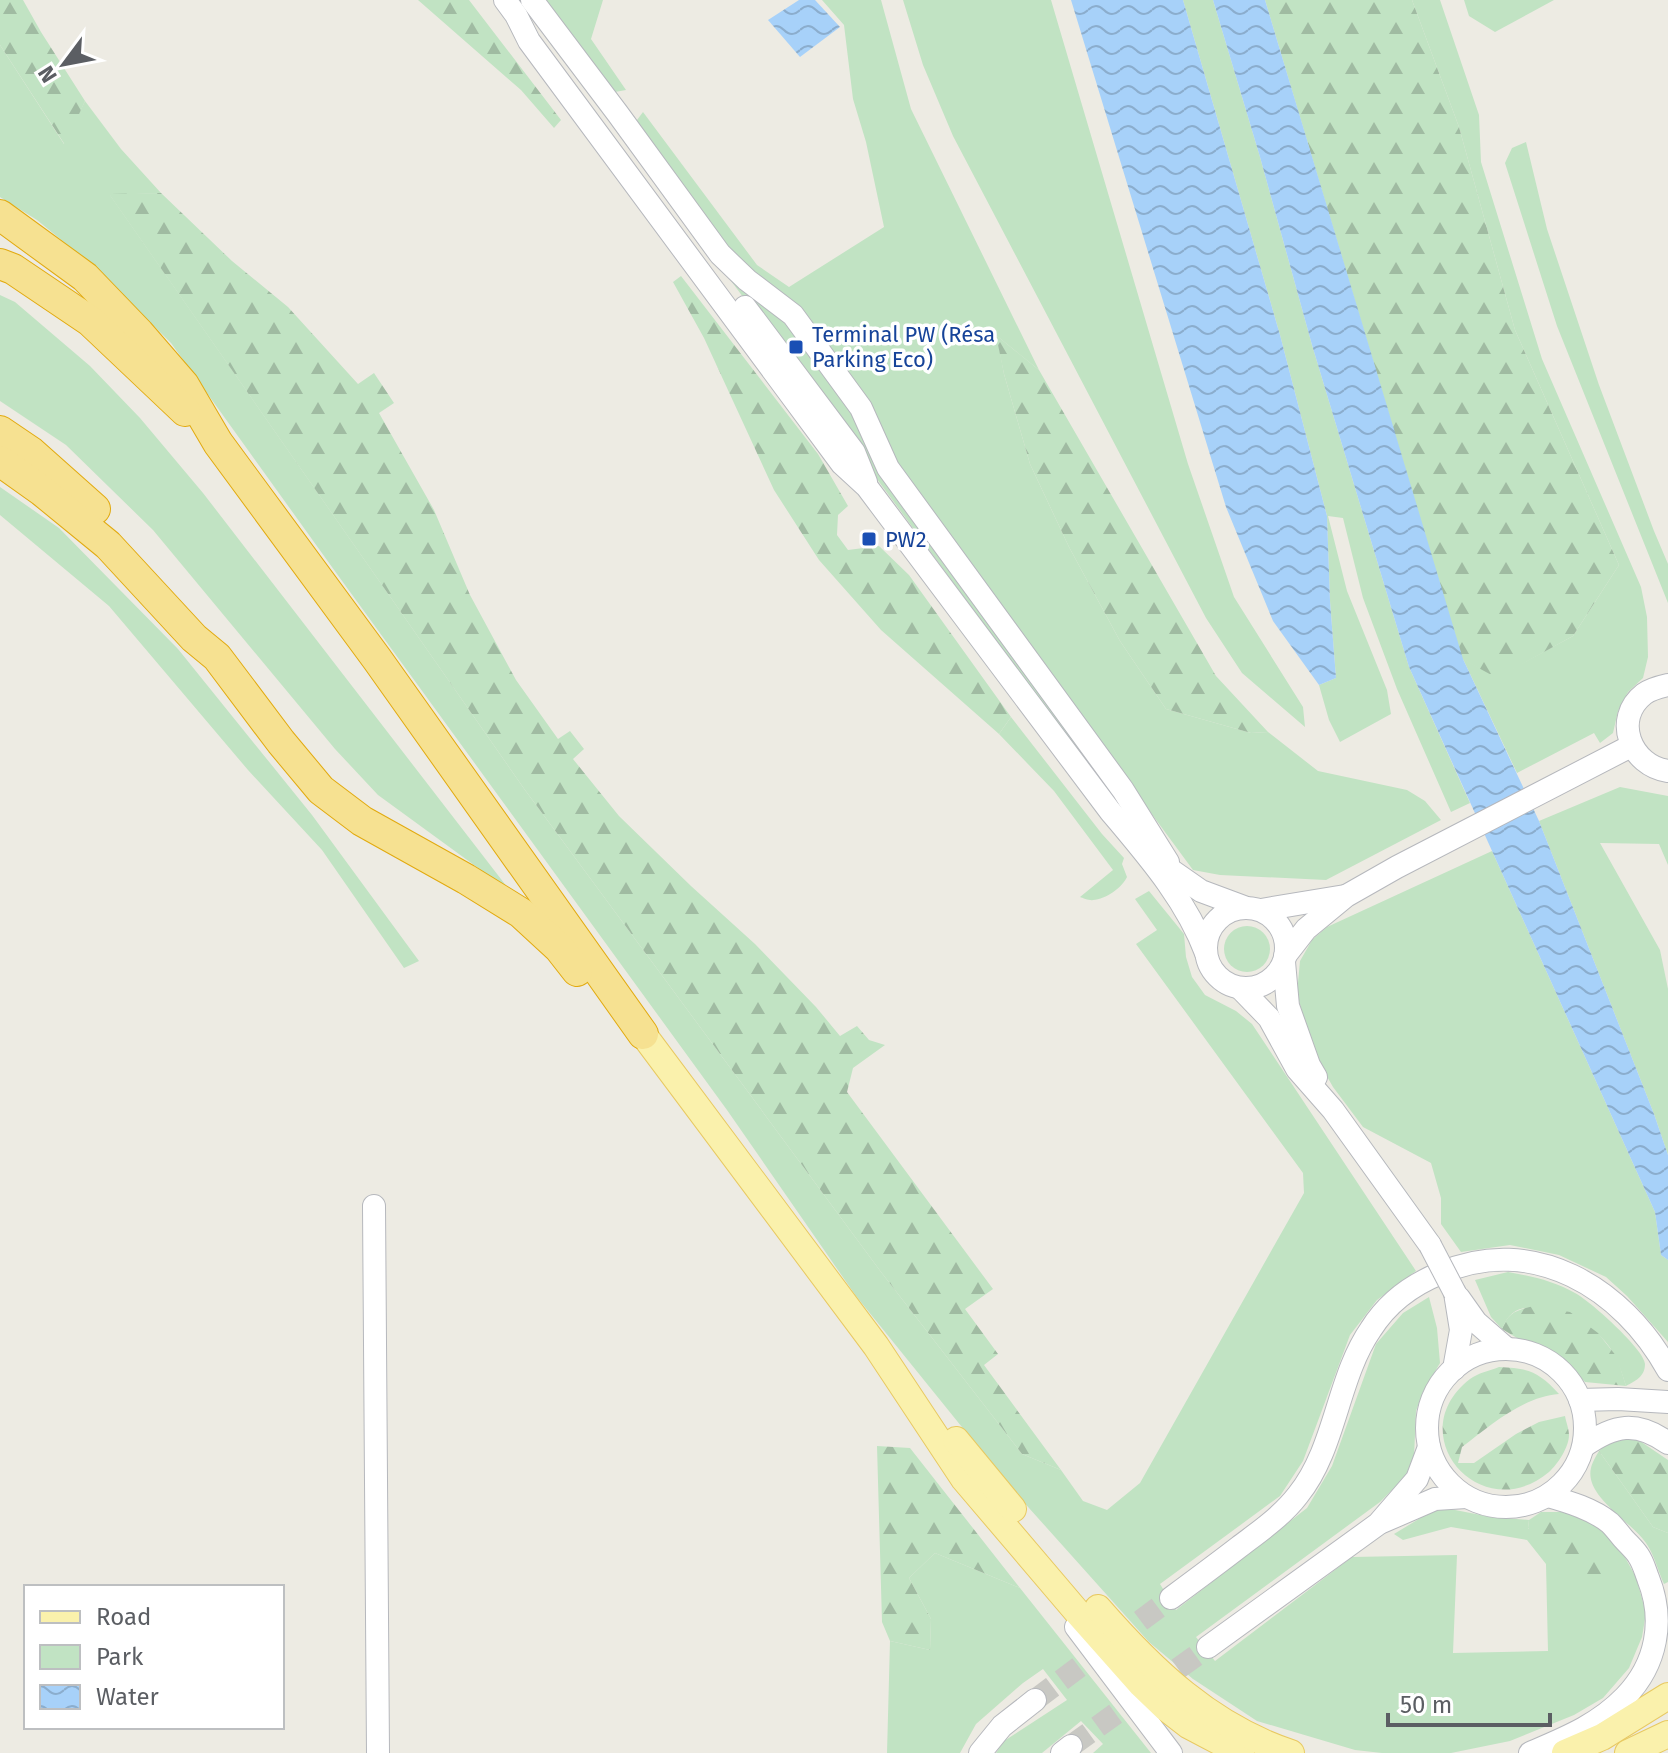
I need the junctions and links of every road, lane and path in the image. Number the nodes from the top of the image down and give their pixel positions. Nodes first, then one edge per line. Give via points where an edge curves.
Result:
1 (518, 5) edge
2 (0, 215) edge
3 (0, 264) edge
4 (0, 431) edge
5 (218, 443) junction
6 (0, 461) edge
7 (217, 657) junction
8 (1668, 685) edge
9 (1631, 746) junction
10 (1668, 771) edge
11 (1142, 849) junction
12 (1174, 873) junction
13 (1346, 896) junction
14 (1252, 909) junction
15 (1206, 953) junction
16 (1285, 959) junction
17 (1240, 988) junction
18 (643, 1034) junction
19 (1333, 1110) junction
20 (374, 1206) dead end
21 (1455, 1293) junction
22 (876, 1346) junction
23 (1507, 1349) junction
24 (1454, 1369) junction
25 (1668, 1370) edge
26 (1580, 1400) junction
27 (1668, 1402) edge
28 (1668, 1443) edge
29 (1584, 1446) junction
30 (1429, 1447) junction
31 (964, 1479) junction
32 (1548, 1496) junction
33 (1466, 1497) junction
34 (1378, 1524) junction
35 (1171, 1598) tunnel mouth
36 (1208, 1647) tunnel mouth
37 (1668, 1696) edge
38 (1035, 1700) tunnel mouth
39 (1668, 1734) edge
40 (378, 1753) edge
41 (980, 1753) edge
42 (1171, 1753) edge
43 (1241, 1753) edge
44 (1291, 1753) edge
45 (1530, 1753) edge
46 (1565, 1753) edge
47 (1628, 1753) edge

1 - 11 street via 529,41 842,464 867,487
1 - 12 street via 720,254 793,315 861,408 888,468 1123,790
2 - 5 highway via 85,277 139,333 184,385
3 - 5 highway via 90,321
4 - 7 highway via 127,537 204,628
5 - 18 highway
6 - 7 highway via 108,545
7 - 18 highway via 321,790 362,821 521,913 559,948 598,998
8 - 9 street via 1643,695 1634,706 1629,719
9 - 10 street via 1648,765
9 - 13 street
11 - 12 street
11 - 15 street via 1186,910
12 - 14 street via 1201,891
13 - 14 street
13 - 16 street via 1306,929
14 - 15 street via 1219,917 1206,939
14 - 16 street via 1278,924
15 - 17 street via 1217,976
16 - 17 street via 1266,983
16 - 19 street via 1288,1006 1309,1065
17 - 19 street via 1269,1018 1297,1069
18 - 22 main road
19 - 21 street, bridge via 1430,1245
20 - 40 street
21 - 23 street via 1476,1322
21 - 24 street via 1461,1330
22 - 31 main road
22 - 44 main road via 1050,1554 1152,1666 1230,1727
23 - 24 street via 1488,1351
23 - 26 street via 1551,1363
24 - 30 street via 1430,1404
25 - 35 street via 1655,1347 1608,1297 1550,1266 1521,1260 1476,1261 1418,1283 1384,1311 1358,1348 1318,1461 1300,1493 1276,1519
26 - 27 street
26 - 29 street
28 - 29 street via 1630,1426
29 - 32 street via 1564,1483
30 - 33 street via 1442,1474
30 - 34 street via 1417,1479
31 - 42 street
31 - 43 main road via 1141,1684 1188,1725
32 - 33 street via 1507,1508
32 - 45 street via 1610,1523 1640,1558 1654,1591 1658,1631 1640,1678 1626,1695 1594,1723
33 - 34 street via 1435,1499
34 - 36 street
37 - 46 main road
38 - 41 street via 1002,1726
39 - 47 main road

